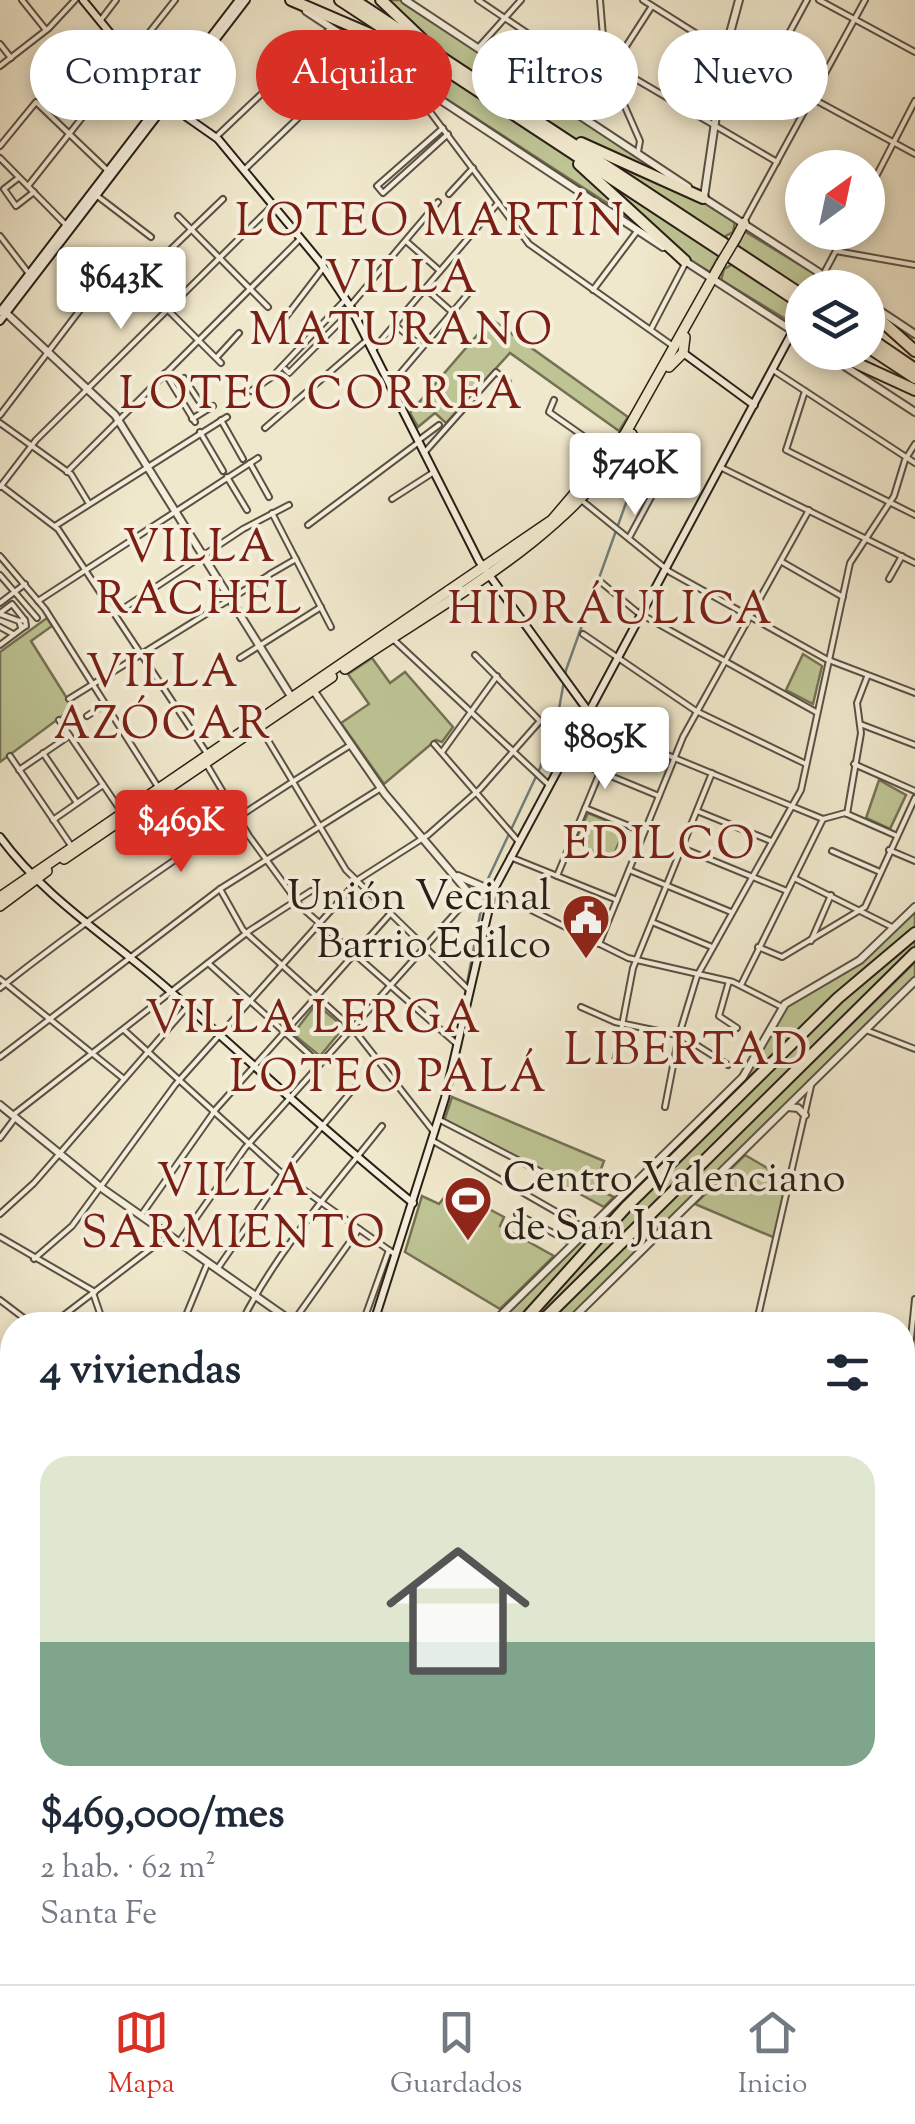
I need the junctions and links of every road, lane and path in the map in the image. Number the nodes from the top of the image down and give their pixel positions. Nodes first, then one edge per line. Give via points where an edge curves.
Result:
1 (22, 0) edge
2 (75, 0) edge
3 (83, 0) edge
4 (116, 0) edge
5 (175, 0) edge
6 (244, 0) edge
7 (290, 0) edge
8 (340, 0) edge
9 (354, 0) edge
10 (381, 0) edge
11 (406, 0) edge
12 (478, 0) edge
13 (521, 0) edge
14 (600, 0) edge
15 (643, 0) edge
16 (739, 0) edge
17 (807, 0) edge
18 (819, 0) edge
19 (865, 0) edge
20 (417, 3) edge
21 (652, 6) junction
22 (504, 19) junction
23 (854, 19) junction
24 (100, 21) junction
25 (331, 28) junction
26 (46, 30) joint
27 (107, 30) edge
28 (152, 30) edge
29 (220, 30) edge
30 (334, 30) edge
31 (357, 30) edge
32 (386, 30) edge
33 (494, 30) edge
34 (521, 30) edge
35 (602, 30) edge
36 (637, 30) edge
37 (691, 30) edge
38 (731, 30) edge
39 (791, 30) edge
40 (30, 43) edge
41 (0, 44) edge
42 (472, 44) edge
43 (915, 52) edge
44 (4, 64) edge
45 (828, 68) edge
46 (462, 71) junction
47 (452, 73) edge
48 (638, 81) edge
49 (915, 102) edge
50 (452, 107) edge
51 (828, 107) edge
52 (81, 120) edge
53 (150, 120) edge
54 (193, 120) edge
55 (296, 120) edge
56 (437, 120) edge
57 (587, 120) edge
58 (631, 120) edge
59 (717, 120) edge
60 (800, 120) edge
61 (539, 126) junction
62 (443, 128) junction
63 (716, 129) junction
64 (70, 134) junction
65 (448, 134) junction
66 (216, 137) junction
67 (894, 143) junction
68 (0, 146) edge
69 (637, 153) junction
70 (915, 154) edge
71 (0, 158) edge
72 (885, 160) edge
73 (777, 162) junction
74 (473, 168) junction
75 (244, 170) junction
76 (110, 173) junction
77 (19, 177) junction
78 (28, 186) junction
79 (34, 192) junction
80 (94, 194) junction
81 (448, 194) dead end
82 (703, 198) junction
83 (223, 199) dead end
84 (438, 202) dead end
85 (498, 203) junction
86 (273, 205) junction
87 (178, 216) dead end
88 (744, 223) junction
89 (68, 227) junction
90 (191, 229) junction
91 (638, 230) junction
92 (0, 236) edge
93 (151, 237) dead end
94 (300, 239) junction
95 (405, 240) junction
96 (836, 251) joint
97 (220, 258) junction
98 (685, 262) junction
99 (915, 265) edge
100 (324, 268) junction
101 (816, 270) edge
102 (826, 270) edge
103 (440, 271) junction
104 (31, 276) junction
105 (712, 279) junction
106 (102, 281) dead end
107 (785, 284) edge
108 (425, 288) junction
109 (250, 289) junction
110 (593, 290) junction
111 (785, 292) edge
112 (467, 296) dead end
113 (349, 305) junction
114 (268, 307) dead end
115 (168, 309) junction
116 (2, 312) edge
117 (452, 312) junction
118 (693, 316) junction
119 (885, 316) edge
120 (285, 318) dead end
121 (0, 321) edge
122 (885, 322) edge
123 (394, 324) junction
124 (785, 326) edge
125 (650, 331) junction
126 (239, 333) dead end
127 (915, 334) edge
128 (199, 340) junction
129 (367, 340) junction
130 (674, 346) junction
131 (785, 346) edge
132 (422, 348) junction
133 (885, 349) edge
134 (372, 350) junction
135 (915, 351) edge
136 (48, 352) junction
137 (683, 353) junction
138 (885, 358) edge
139 (285, 369) dead end
140 (915, 369) edge
141 (772, 370) junction
142 (851, 370) edge
143 (871, 370) edge
144 (165, 374) junction
145 (184, 378) dead end
146 (915, 378) edge
147 (508, 382) dead end
148 (390, 384) junction
149 (190, 385) junction
150 (87, 390) junction
151 (915, 390) edge
152 (251, 391) dead end
153 (805, 391) junction
154 (177, 393) junction
155 (554, 400) dead end
156 (754, 405) junction
157 (213, 406) dead end
158 (205, 410) junction
159 (915, 412) edge
160 (0, 415) edge
161 (227, 416) dead end
162 (118, 420) junction
163 (220, 420) junction
164 (0, 422) edge
165 (439, 424) dead end
166 (265, 428) dead end
167 (200, 432) junction
168 (418, 441) junction
169 (915, 444) edge
170 (32, 446) junction
171 (424, 452) junction
172 (610, 455) junction
173 (906, 457) junction
174 (258, 458) dead end
175 (242, 459) dead end
176 (915, 463) edge
177 (250, 464) junction
178 (147, 467) junction
179 (720, 467) junction
180 (222, 470) dead end
181 (67, 472) junction
182 (434, 472) junction
183 (227, 477) junction
184 (0, 486) edge
185 (270, 497) dead end
186 (578, 497) junction
187 (651, 497) dead end
188 (392, 499) dead end
189 (891, 500) junction
190 (90, 504) junction
191 (288, 505) dead end
192 (247, 510) dead end
193 (809, 510) junction
194 (174, 512) junction
195 (272, 514) junction
196 (915, 515) edge
197 (308, 525) dead end
198 (54, 526) junction
199 (630, 536) junction
200 (864, 536) junction
201 (203, 555) junction
202 (0, 556) edge
203 (902, 556) junction
204 (296, 559) junction
205 (782, 562) junction
206 (915, 563) edge
207 (666, 568) junction
208 (85, 570) junction
209 (486, 570) junction
210 (0, 574) edge
211 (889, 579) dead end
212 (602, 583) dead end
213 (25, 584) junction
214 (0, 592) edge
215 (15, 592) junction
216 (843, 597) junction
217 (6, 599) junction
218 (38, 601) junction
219 (230, 601) junction
220 (0, 603) edge
221 (320, 607) junction
222 (0, 613) edge
223 (114, 614) junction
224 (641, 614) junction
225 (751, 617) junction
226 (36, 618) dead end
227 (22, 620) junction
228 (0, 626) edge
229 (331, 627) dead end
230 (583, 634) dead end
231 (15, 635) junction
232 (389, 635) junction
233 (0, 645) edge
234 (258, 646) junction
235 (144, 653) junction
236 (475, 655) dead end
237 (240, 658) dead end
238 (616, 659) junction
239 (829, 660) junction
240 (726, 662) junction
241 (868, 675) junction
242 (496, 676) junction
243 (93, 685) junction
244 (311, 688) junction
245 (915, 693) edge
246 (70, 699) dead end
247 (293, 700) junction
248 (105, 704) junction
249 (588, 710) junction
250 (470, 712) junction
251 (698, 712) junction
252 (818, 712) junction
253 (87, 716) dead end
254 (58, 720) dead end
255 (258, 724) junction
256 (860, 724) junction
257 (69, 736) junction
258 (434, 744) dead end
259 (351, 745) junction
260 (915, 745) edge
261 (442, 752) junction
262 (512, 752) junction
263 (43, 754) junction
264 (10, 756) dead end
265 (562, 756) junction
266 (675, 758) junction
267 (206, 759) junction
268 (806, 764) junction
269 (854, 764) junction
270 (19, 770) junction
271 (600, 772) junction
272 (712, 773) junction
273 (293, 781) junction
274 (548, 784) junction
275 (103, 785) junction
276 (381, 788) junction
277 (160, 790) junction
278 (476, 792) junction
279 (915, 795) edge
280 (660, 796) junction
281 (77, 803) junction
282 (792, 806) junction
283 (585, 808) junction
284 (697, 811) junction
285 (847, 814) junction
286 (904, 814) junction
287 (123, 815) junction
288 (237, 816) junction
289 (823, 818) junction
290 (915, 818) edge
291 (53, 820) junction
292 (319, 824) junction
293 (644, 832) junction
294 (895, 835) junction
295 (0, 837) edge
296 (423, 839) junction
297 (518, 841) junction
298 (772, 841) junction
299 (682, 848) junction
300 (73, 849) junction
301 (889, 850) junction
302 (832, 851) dead end
303 (510, 857) junction
304 (266, 859) junction
305 (915, 861) edge
306 (629, 870) junction
307 (452, 872) junction
308 (880, 872) junction
309 (557, 876) junction
310 (752, 877) junction
311 (32, 878) junction
312 (794, 878) junction
313 (357, 882) junction
314 (666, 886) junction
315 (482, 888) junction
316 (220, 889) junction
317 (311, 891) dead end
318 (493, 891) junction
319 (787, 891) junction
320 (831, 894) junction
321 (472, 897) junction
322 (0, 898) edge
323 (296, 900) junction
324 (616, 900) junction
325 (488, 905) junction
326 (0, 906) edge
327 (915, 907) edge
328 (862, 910) junction
329 (732, 913) junction
330 (390, 914) junction
331 (85, 922) junction
332 (652, 922) junction
333 (320, 924) junction
334 (894, 928) junction
335 (247, 933) junction
336 (915, 933) edge
337 (811, 940) junction
338 (599, 944) junction
339 (424, 947) junction
340 (713, 947) junction
341 (758, 947) junction
342 (354, 954) junction
343 (915, 955) edge
344 (128, 956) junction
345 (636, 960) junction
346 (208, 962) junction
347 (282, 966) junction
348 (698, 973) junction
349 (0, 979) edge
350 (729, 981) junction
351 (915, 981) edge
352 (6, 984) junction
353 (390, 986) junction
354 (741, 986) junction
355 (0, 988) edge
356 (171, 991) junction
357 (470, 991) junction
358 (316, 997) junction
359 (251, 1001) junction
360 (187, 1006) junction
361 (581, 1007) dead end
362 (782, 1007) junction
363 (48, 1018) junction
364 (622, 1024) junction
365 (123, 1028) junction
366 (352, 1028) junction
367 (737, 1028) dead end
368 (866, 1030) junction
369 (285, 1032) junction
370 (679, 1035) junction
371 (219, 1036) junction
372 (458, 1045) junction
373 (915, 1050) edge
374 (148, 1052) junction
375 (92, 1053) junction
376 (0, 1056) edge
377 (615, 1062) dead end
378 (320, 1064) junction
379 (728, 1065) dead end
380 (252, 1068) junction
381 (124, 1079) junction
382 (180, 1080) junction
383 (812, 1083) junction
384 (354, 1088) dead end
385 (288, 1099) junction
386 (0, 1105) edge
387 (665, 1107) dead end
388 (786, 1108) junction
389 (214, 1112) junction
390 (14, 1116) junction
391 (804, 1116) junction
392 (439, 1120) junction
393 (382, 1126) dead end
394 (321, 1128) junction
395 (434, 1137) junction
396 (0, 1138) edge
397 (248, 1144) junction
398 (59, 1153) junction
399 (357, 1157) junction
400 (283, 1175) junction
401 (551, 1177) dead end
402 (103, 1189) junction
403 (321, 1202) junction
404 (413, 1204) junction
405 (0, 1214) edge
406 (516, 1214) dead end
407 (141, 1216) junction
408 (574, 1221) junction
409 (358, 1229) junction
410 (588, 1230) junction
411 (168, 1235) junction
412 (0, 1238) edge
413 (576, 1241) junction
414 (179, 1242) junction
415 (389, 1250) junction
416 (397, 1256) junction
417 (34, 1260) junction
418 (208, 1262) junction
419 (217, 1269) junction
420 (94, 1292) junction
421 (255, 1296) junction
422 (68, 1312) edge
423 (100, 1312) edge
424 (187, 1312) edge
425 (247, 1312) edge
426 (278, 1312) edge
427 (303, 1312) edge
428 (367, 1312) edge
429 (377, 1312) edge
430 (504, 1312) edge
431 (532, 1312) edge
432 (551, 1312) edge
433 (579, 1312) edge
434 (759, 1312) edge

1 - 26 street
2 - 26 street
3 - 24 street
4 - 24 street
5 - 28 street
6 - 29 street
7 - 25 street
7 - 31 highway
8 - 32 highway
9 - 46 highway
10 - 46 highway
11 - 20 street
12 - 22 street
13 - 22 street
14 - 35 street
15 - 21 street
16 - 38 street
17 - 39 street
18 - 23 street
19 - 23 street
20 - 42 street
21 - 36 street
21 - 37 street
22 - 33 street
22 - 34 street
23 - 43 street
23 - 45 street
24 - 27 street
25 - 30 street
25 - 66 street
40 - 44 street
41 - 44 street
46 - 61 highway
47 - 61 highway
48 - 63 street
49 - 67 street
50 - 91 street
51 - 67 street
52 - 64 street
53 - 76 street
54 - 66 street
55 - 75 street
56 - 62 street
57 - 69 street
58 - 69 street via 640,141
59 - 63 street
60 - 73 street
61 - 82 highway
61 - 98 highway
61 - 107 highway
61 - 111 highway
62 - 65 street
62 - 65 street via 377,186 383,193
63 - 73 street
63 - 82 street
64 - 68 street via 36,102
64 - 76 street
64 - 78 street
65 - 74 street
66 - 75 street
67 - 70 street
67 - 72 street
69 - 82 street
71 - 77 street
73 - 88 street
74 - 81 street
74 - 85 street
75 - 86 street
76 - 80 street
77 - 78 street
77 - 79 street via 4,189 16,206
78 - 79 street
79 - 89 street
80 - 89 street
80 - 93 street
82 - 88 street
83 - 90 street
84 - 95 street
85 - 103 street
85 - 110 street via 529,244
86 - 94 street
86 - 97 street
87 - 90 street
88 - 101 street
88 - 105 main road, bridge
89 - 104 street
90 - 97 street
90 - 115 street via 137,279
91 - 98 street
91 - 110 street
92 - 104 street
94 - 100 street
94 - 109 street
95 - 103 street
95 - 113 street
96 - 99 street
96 - 102 street
97 - 109 street
97 - 115 street
98 - 105 street
98 - 125 street
100 - 113 street
100 - 120 street
103 - 108 street
104 - 116 street
105 - 118 main road
105 - 124 street
106 - 136 street
108 - 117 street
108 - 123 street
109 - 114 street
109 - 128 street
110 - 125 street
112 - 117 street
113 - 129 street
113 - 139 street
113 - 152 street
115 - 128 street
115 - 150 street
116 - 121 street
116 - 136 street
117 - 132 street
118 - 130 main road
118 - 137 main road
119 - 127 street
122 - 135 highway
123 - 132 street
123 - 134 street
125 - 130 street
126 - 128 street via 219,360
128 - 144 street
129 - 134 street
129 - 166 street
130 - 137 street
130 - 172 main road
131 - 141 street
132 - 148 street
133 - 140 highway
134 - 148 street
136 - 150 street
136 - 160 street
137 - 156 street
137 - 186 main road via 626,443
138 - 146 highway
141 - 153 street
141 - 156 street
142 - 159 street
143 - 151 highway
144 - 154 street
144 - 162 street
145 - 149 street
147 - 171 street via 496,372
148 - 168 street
149 - 154 street
149 - 158 street
150 - 162 street
150 - 170 street
153 - 173 street
153 - 189 street via 786,450
154 - 158 street via 194,420
155 - 172 street via 549,412
156 - 179 street
157 - 158 street
161 - 163 street
162 - 178 street
162 - 181 street
163 - 167 street
163 - 175 street
164 - 170 street
165 - 168 street
167 - 178 street
167 - 180 street
168 - 171 street
168 - 197 street
169 - 173 street
170 - 181 street
170 - 184 street
171 - 182 street
172 - 186 main road
173 - 176 street
173 - 189 street
174 - 177 street
177 - 183 street
177 - 185 street
178 - 190 street
178 - 194 street
179 - 193 street
179 - 207 street
181 - 190 street
182 - 188 street
182 - 209 street
183 - 192 street
183 - 194 street
184 - 198 street
186 - 199 street
186 - 209 main road
187 - 199 street
189 - 196 street
189 - 200 street
190 - 198 street
191 - 195 street
193 - 200 street
193 - 205 street
194 - 201 street
194 - 208 street
195 - 201 street
195 - 204 street
198 - 208 street
199 - 207 street
200 - 203 street
200 - 216 street
201 - 219 street
201 - 223 street
202 - 213 street
203 - 206 street
203 - 211 street
204 - 219 street
204 - 221 street
205 - 216 street
205 - 225 street
207 - 224 street
207 - 225 street
208 - 218 street
208 - 223 street
209 - 232 main road
209 - 249 street
210 - 215 street
212 - 224 street
213 - 215 street
213 - 218 street
214 - 217 street
215 - 217 street
215 - 226 street
216 - 239 street
217 - 220 street
218 - 243 street
219 - 234 street
219 - 235 street
221 - 229 street
221 - 234 street
222 - 227 street
222 - 227 street via 12,604
223 - 235 street
224 - 238 street
224 - 240 street
225 - 239 street
225 - 240 street
227 - 231 street
228 - 231 street
230 - 238 street
231 - 233 street
232 - 244 main road
232 - 250 street
234 - 237 street
234 - 247 street
235 - 243 street
235 - 267 street
236 - 242 street
238 - 249 street
238 - 251 street
239 - 241 street
239 - 252 street
240 - 251 street
240 - 252 street
241 - 245 street
241 - 256 street via 858,703
242 - 250 street
242 - 262 street via 540,720
243 - 246 street
243 - 248 street
244 - 247 main road
244 - 259 street
247 - 255 main road
248 - 253 street
248 - 277 street
249 - 265 street
249 - 266 street via 607,730
250 - 261 street
250 - 262 street
251 - 266 street
251 - 268 street
252 - 268 street
254 - 257 street
255 - 267 main road
255 - 273 street
256 - 260 street
256 - 269 street
257 - 263 street
257 - 275 street
258 - 261 street
259 - 273 street
259 - 276 street
261 - 278 street
262 - 274 street
262 - 278 street
263 - 270 street
263 - 281 street
264 - 270 street
265 - 271 street
265 - 274 street
266 - 272 street
266 - 280 street
267 - 277 main road
267 - 288 street
268 - 282 street
269 - 279 street
269 - 285 street
270 - 291 street
271 - 280 street
271 - 283 street
272 - 282 street
272 - 284 street
273 - 288 street
273 - 292 street
274 - 297 street
275 - 281 street
275 - 287 street
276 - 292 street
276 - 296 street
277 - 287 main road
278 - 296 street
278 - 297 street
279 - 286 street
280 - 293 street
281 - 291 street
282 - 289 street
282 - 298 street
283 - 293 street
283 - 309 street
284 - 298 street
284 - 299 street
285 - 289 street
285 - 294 street
286 - 290 street
286 - 294 street
287 - 300 main road
288 - 304 street
288 - 331 street
289 - 312 street
291 - 300 street
292 - 304 street
292 - 313 street
293 - 306 street
294 - 301 street
295 - 311 street
296 - 307 street
296 - 313 street
297 - 303 street
298 - 310 street
299 - 310 street
299 - 314 street
300 - 311 main road
301 - 305 street
301 - 308 street
302 - 308 street
303 - 309 street
303 - 318 street
304 - 316 street
304 - 323 street
306 - 314 street
306 - 324 street
307 - 315 street
307 - 321 street
308 - 328 street
309 - 324 street
310 - 319 street
310 - 329 street
311 - 322 main road
311 - 326 main road
311 - 331 street
312 - 319 street
312 - 320 street
313 - 330 street
313 - 333 street
314 - 329 street
314 - 332 street
315 - 318 street
315 - 321 street
316 - 335 street
316 - 344 street
317 - 323 street
318 - 325 street
318 - 338 street
319 - 341 street
320 - 328 street
320 - 337 street
321 - 325 street
321 - 339 street
323 - 333 street
323 - 335 street
324 - 338 street
325 - 357 street
327 - 334 street
328 - 334 street
328 - 337 street
329 - 340 street
330 - 339 street
330 - 342 street
331 - 344 street
331 - 352 street
332 - 340 street
332 - 345 street
333 - 342 street
333 - 347 street
334 - 362 street via 857,962
335 - 346 street
335 - 347 street
336 - 431 highway via 846,990 626,1207
337 - 341 street via 782,957
338 - 345 street
339 - 353 street
339 - 357 street
340 - 348 street
341 - 354 street
342 - 353 street
342 - 358 street
343 - 432 highway
344 - 356 street
344 - 363 street
345 - 348 street
345 - 364 street
346 - 356 street
346 - 359 street
347 - 358 street
347 - 359 street
348 - 350 street
348 - 370 street
349 - 352 street
350 - 354 street
350 - 367 street via 719,1016
351 - 368 street
352 - 355 street
352 - 363 street
353 - 366 street
353 - 372 street
354 - 362 street
356 - 360 street
356 - 365 street
357 - 372 street
358 - 366 street
358 - 369 street
359 - 369 street
359 - 371 street
360 - 371 street
360 - 374 street
361 - 364 street
362 - 410 street via 743,1077
363 - 375 street
363 - 376 street
364 - 370 street
364 - 377 street
365 - 374 street
365 - 375 street
366 - 378 street
366 - 395 street
368 - 373 street
368 - 383 street
369 - 378 street
369 - 380 street
370 - 379 street
370 - 387 street
371 - 380 street
371 - 382 street
372 - 392 street
374 - 381 street
374 - 382 street
375 - 381 street
375 - 390 street
378 - 385 street
380 - 385 street
380 - 389 street
381 - 398 street
382 - 389 street
382 - 402 street
383 - 388 street
383 - 391 street
384 - 394 street
385 - 394 street
385 - 397 street
386 - 390 street
388 - 391 street
388 - 433 street
389 - 397 street
389 - 407 street
390 - 396 street
390 - 398 street
391 - 434 street
392 - 395 street
392 - 401 street
393 - 399 street
394 - 399 street
394 - 400 street
395 - 404 street
395 - 408 street
397 - 400 street
397 - 414 street
398 - 402 street
398 - 405 street
399 - 403 street
399 - 404 street
400 - 403 street
400 - 419 street
402 - 407 street
402 - 417 street
403 - 409 street
403 - 421 street
404 - 416 street
406 - 413 street
407 - 411 street
408 - 410 street
408 - 413 street
409 - 415 street
409 - 427 street
410 - 413 street
411 - 414 street
411 - 420 street
412 - 417 street
413 - 430 street
414 - 418 street
415 - 416 street
415 - 428 street
416 - 429 street
417 - 420 street
418 - 419 street
418 - 424 street
419 - 421 street
420 - 422 street
420 - 423 street
421 - 425 street
421 - 426 street

